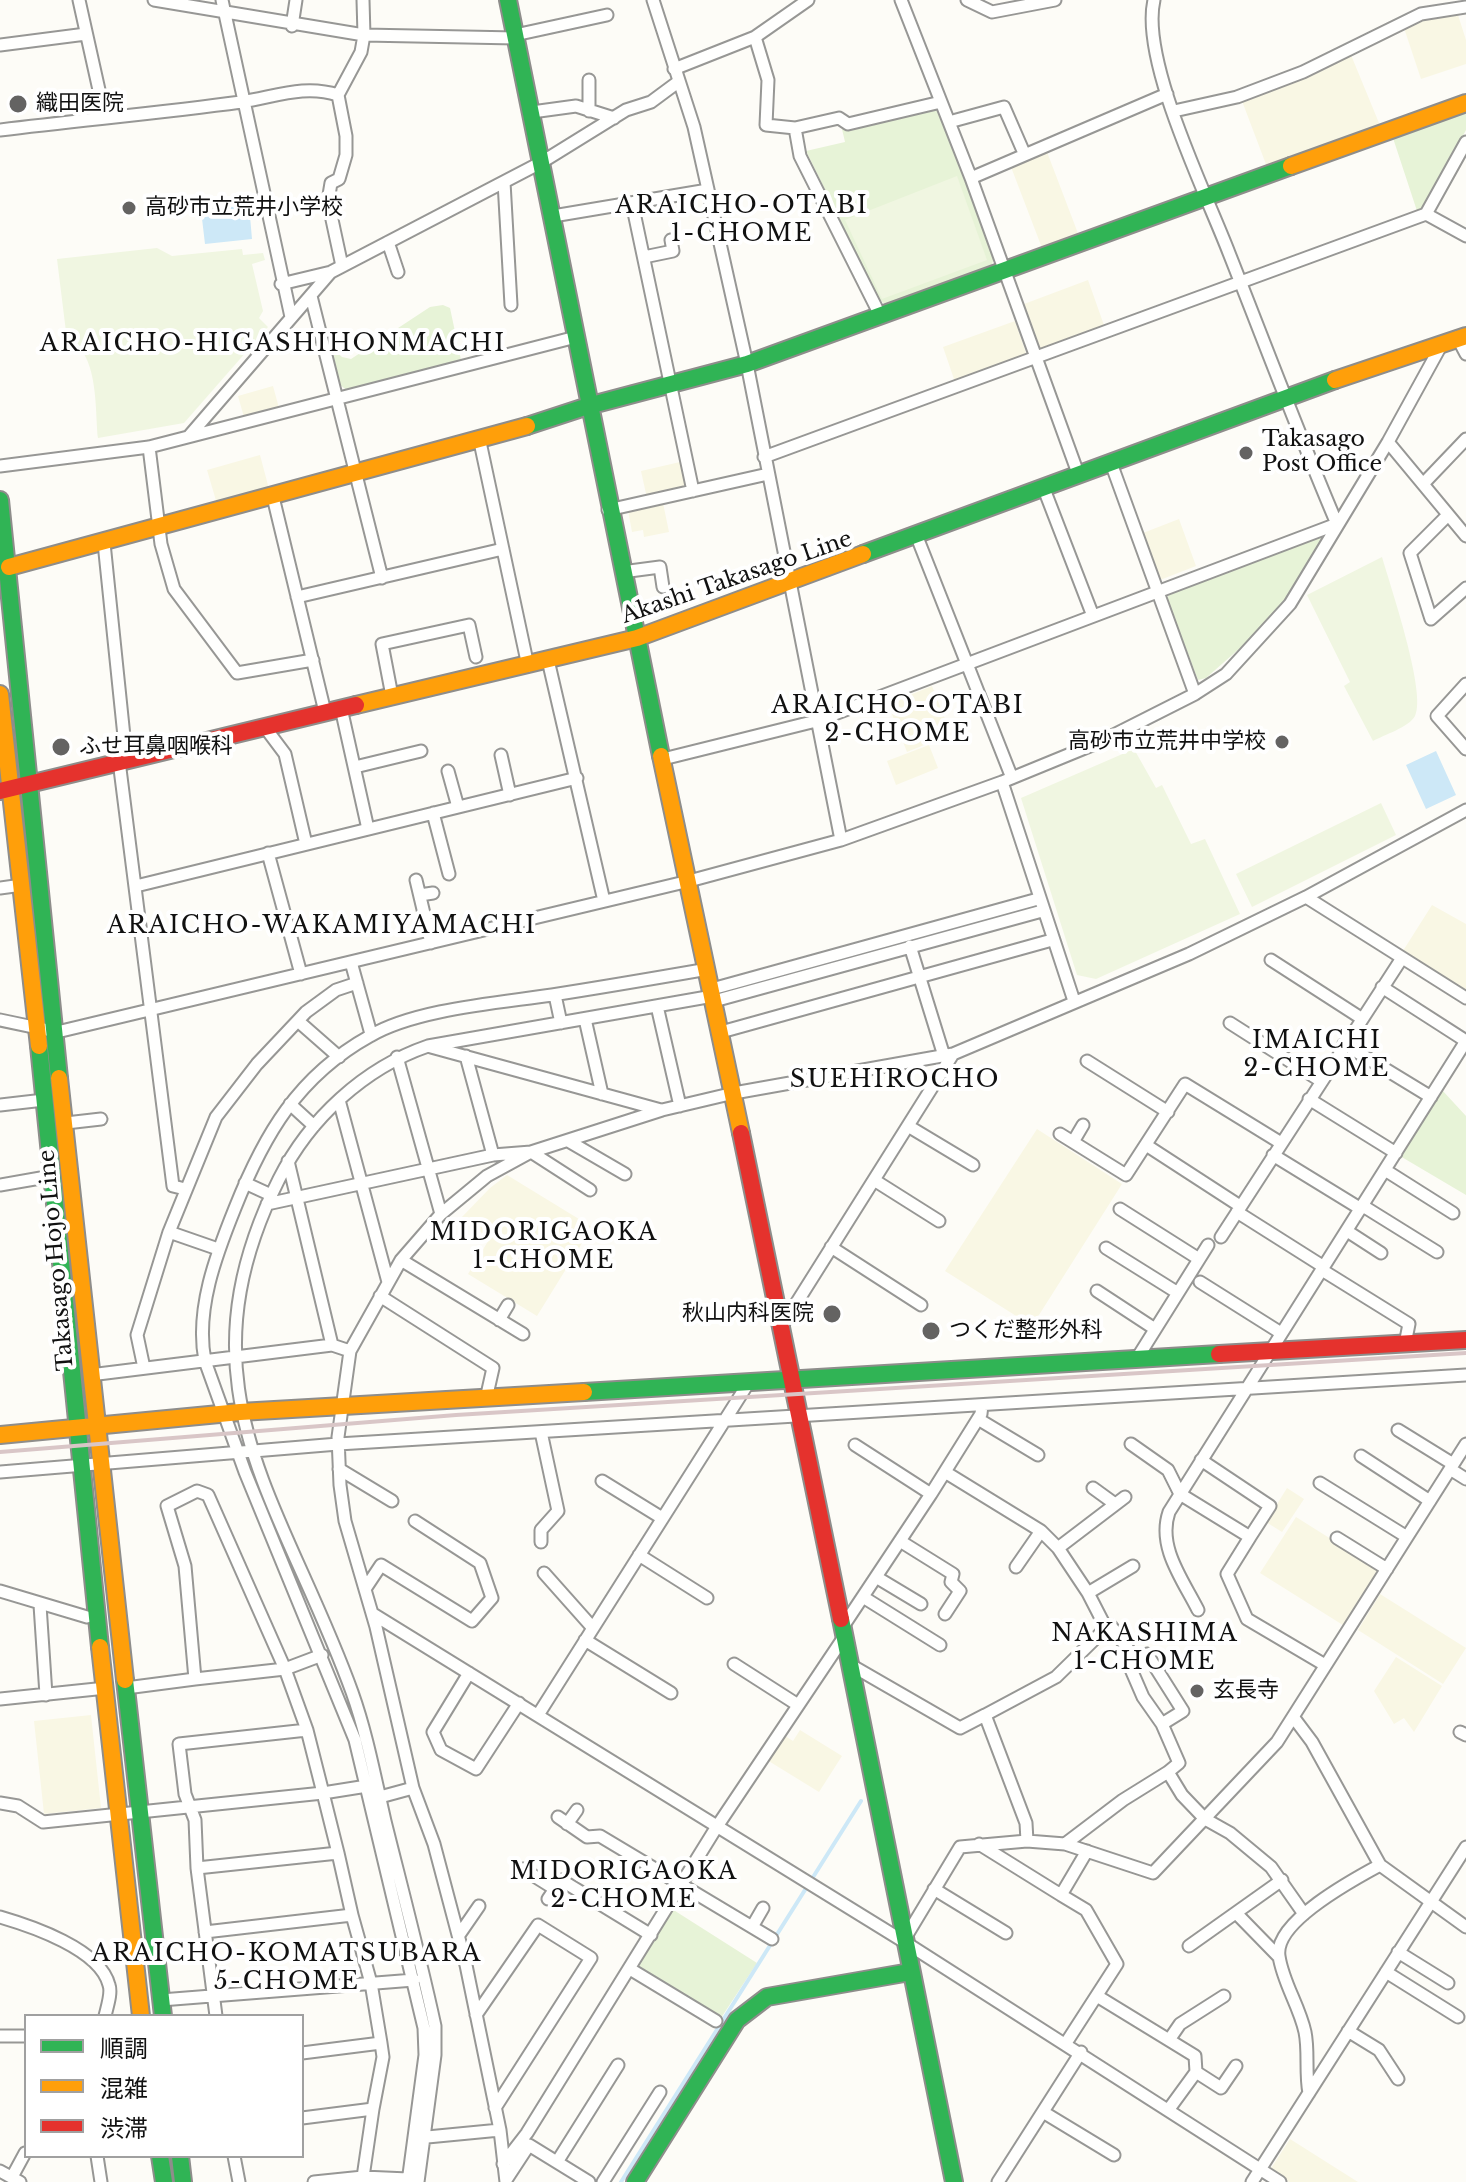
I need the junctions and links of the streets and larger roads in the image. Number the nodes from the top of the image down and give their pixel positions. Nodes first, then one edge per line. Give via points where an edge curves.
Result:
1 (79, 0) edge
2 (154, 0) edge
3 (222, 0) edge
4 (296, 0) edge
5 (363, 0) edge
6 (508, 0) edge
7 (653, 0) edge
8 (808, 0) edge
9 (901, 0) edge
10 (967, 0) edge
11 (1055, 0) edge
12 (1154, 0) edge
13 (1460, 5) edge
14 (226, 15) junction
15 (607, 15) dead end
16 (292, 26) junction
17 (86, 34) junction
18 (364, 35) junction
19 (516, 37) junction
20 (755, 37) junction
21 (0, 45) edge
22 (674, 69) junction
23 (589, 80) dead end
24 (678, 82) junction
25 (1167, 94) junction
26 (338, 95) junction
27 (243, 101) junction
28 (941, 102) junction
29 (1466, 103) edge
30 (589, 111) junction
31 (1174, 111) junction
32 (532, 112) junction
33 (105, 117) junction
34 (614, 118) junction
35 (949, 122) junction
36 (795, 128) junction
37 (0, 130) edge
38 (1466, 142) edge
39 (1024, 153) junction
40 (542, 162) junction
41 (971, 178) junction
42 (504, 182) junction
43 (708, 190) junction
44 (1206, 194) junction
45 (632, 203) junction
46 (1426, 214) junction
47 (553, 216) junction
48 (1466, 236) edge
49 (671, 240) dead end
50 (388, 242) junction
51 (644, 257) junction
52 (336, 269) junction
53 (1003, 269) junction
54 (398, 272) dead end
55 (281, 284) junction
56 (1241, 284) junction
57 (311, 296) junction
58 (511, 305) dead end
59 (879, 313) junction
60 (291, 317) junction
61 (1466, 320) edge
62 (576, 337) junction
63 (1455, 338) edge
64 (1466, 354) edge
65 (1036, 359) junction
66 (747, 364) junction
67 (671, 384) junction
68 (1283, 397) junction
69 (338, 400) junction
70 (588, 406) junction
71 (190, 435) junction
72 (1466, 439) edge
73 (480, 442) junction
74 (1388, 442) junction
75 (149, 447) junction
76 (764, 457) junction
77 (1111, 463) junction
78 (0, 466) edge
79 (357, 471) junction
80 (768, 474) junction
81 (1079, 476) junction
82 (1423, 484) junction
83 (1044, 489) junction
84 (693, 491) junction
85 (273, 497) junction
86 (0, 500) edge
87 (608, 510) junction
88 (1448, 515) junction
89 (1337, 524) junction
90 (160, 527) junction
91 (1466, 536) edge
92 (917, 537) junction
93 (104, 543) junction
94 (503, 549) junction
95 (9, 567) junction
96 (622, 572) junction
97 (382, 578) junction
98 (788, 585) junction
99 (663, 587) dead end
100 (1466, 588) edge
101 (1157, 591) junction
102 (297, 597) junction
103 (1093, 616) junction
104 (637, 638) junction
105 (476, 657) dead end
106 (313, 660) junction
107 (548, 660) junction
108 (967, 665) junction
109 (528, 666) junction
110 (1466, 684) edge
111 (0, 694) edge
112 (1195, 694) junction
113 (392, 696) junction
114 (333, 710) junction
115 (816, 721) junction
116 (264, 726) junction
117 (1466, 749) edge
118 (421, 751) dead end
119 (501, 755) dead end
120 (663, 759) junction
121 (119, 761) junction
122 (355, 767) junction
123 (448, 771) dead end
124 (577, 778) junction
125 (1007, 780) junction
126 (31, 783) junction
127 (5, 790) edge
128 (510, 795) junction
129 (458, 807) junction
130 (1466, 810) edge
131 (433, 813) junction
132 (368, 829) junction
133 (841, 840) junction
134 (306, 844) junction
135 (268, 853) junction
136 (449, 874) dead end
137 (416, 880) dead end
138 (689, 881) junction
139 (22, 885) junction
140 (136, 886) junction
141 (0, 888) edge
142 (433, 893) dead end
143 (420, 895) junction
144 (1306, 897) junction
145 (1038, 899) junction
146 (604, 901) junction
147 (1042, 911) junction
148 (1052, 940) junction
149 (431, 943) junction
150 (910, 946) junction
151 (1402, 958) junction
152 (1271, 960) dead end
153 (351, 962) junction
154 (708, 969) junction
155 (301, 974) junction
156 (922, 977) junction
157 (357, 983) junction
158 (1382, 987) junction
159 (555, 995) junction
160 (713, 995) junction
161 (1466, 998) edge
162 (1074, 1001) junction
163 (657, 1006) junction
164 (151, 1011) junction
165 (1361, 1018) junction
166 (585, 1019) junction
167 (0, 1020) edge
168 (298, 1021) junction
169 (561, 1023) junction
170 (1230, 1023) dead end
171 (37, 1027) junction
172 (57, 1032) junction
173 (721, 1032) junction
174 (371, 1034) junction
175 (1466, 1041) edge
176 (1344, 1044) junction
177 (428, 1046) junction
178 (949, 1055) junction
179 (466, 1056) junction
180 (339, 1057) junction
181 (397, 1057) junction
182 (1087, 1061) dead end
183 (1321, 1081) junction
184 (734, 1093) junction
185 (602, 1094) junction
186 (1431, 1097) junction
187 (1309, 1099) junction
188 (44, 1100) junction
189 (339, 1100) junction
190 (290, 1104) junction
191 (0, 1105) edge
192 (680, 1106) junction
193 (662, 1110) junction
194 (1168, 1112) junction
195 (101, 1119) dead end
196 (66, 1123) junction
197 (1083, 1125) dead end
198 (314, 1126) junction
199 (908, 1126) junction
200 (1060, 1134) dead end
201 (570, 1142) junction
202 (1073, 1142) junction
203 (1281, 1143) junction
204 (1146, 1145) junction
205 (531, 1152) junction
206 (1396, 1153) junction
207 (493, 1155) junction
208 (1273, 1155) junction
209 (288, 1161) junction
210 (973, 1165) dead end
211 (428, 1168) junction
212 (1385, 1170) junction
213 (625, 1174) dead end
214 (52, 1176) junction
215 (874, 1180) junction
216 (245, 1183) junction
217 (362, 1183) junction
218 (0, 1185) edge
219 (185, 1189) junction
220 (590, 1190) dead end
221 (298, 1196) junction
222 (269, 1199) junction
223 (1362, 1208) junction
224 (1120, 1209) dead end
225 (1239, 1209) junction
226 (1453, 1213) dead end
227 (441, 1214) junction
228 (939, 1221) dead end
229 (1347, 1231) junction
230 (169, 1232) junction
231 (1221, 1237) dead end
232 (1208, 1245) dead end
233 (831, 1247) junction
234 (1106, 1248) dead end
235 (218, 1249) junction
236 (1437, 1252) dead end
237 (1381, 1253) dead end
238 (1199, 1259) junction
239 (401, 1260) junction
240 (1323, 1269) junction
241 (388, 1282) junction
242 (1200, 1282) dead end
243 (1097, 1291) dead end
244 (1178, 1293) junction
245 (380, 1296) junction
246 (508, 1305) dead end
247 (921, 1305) dead end
248 (499, 1320) junction
249 (782, 1326) junction
250 (1155, 1329) junction
251 (1281, 1333) junction
252 (523, 1334) dead end
253 (1466, 1340) edge
254 (1405, 1344) junction
255 (332, 1345) junction
256 (350, 1351) junction
257 (1271, 1352) junction
258 (233, 1358) junction
259 (1136, 1360) junction
260 (205, 1361) junction
261 (144, 1368) junction
262 (90, 1375) junction
263 (1466, 1375) edge
264 (792, 1379) junction
265 (749, 1382) junction
266 (1247, 1390) junction
267 (486, 1399) junction
268 (982, 1405) junction
269 (341, 1408) junction
270 (233, 1413) junction
271 (798, 1415) junction
272 (978, 1419) junction
273 (726, 1420) junction
274 (96, 1426) junction
275 (75, 1428) junction
276 (1398, 1430) dead end
277 (541, 1432) junction
278 (0, 1435) edge
279 (338, 1444) junction
280 (1131, 1444) dead end
281 (1466, 1444) edge
282 (855, 1445) dead end
283 (251, 1451) junction
284 (238, 1453) junction
285 (1038, 1455) dead end
286 (1361, 1456) dead end
287 (1201, 1460) junction
288 (101, 1464) junction
289 (80, 1465) junction
290 (1452, 1467) junction
291 (339, 1469) junction
292 (0, 1472) edge
293 (945, 1472) junction
294 (1466, 1479) edge
295 (602, 1481) dead end
296 (1320, 1483) dead end
297 (1093, 1488) dead end
298 (931, 1494) junction
299 (1180, 1494) junction
300 (392, 1501) dead end
301 (1430, 1501) junction
302 (662, 1518) junction
303 (415, 1521) dead end
304 (1041, 1531) junction
305 (1250, 1537) junction
306 (1407, 1537) junction
307 (1337, 1538) dead end
308 (900, 1541) junction
309 (541, 1542) dead end
310 (1058, 1548) junction
311 (639, 1555) junction
312 (1133, 1566) dead end
313 (1016, 1567) dead end
314 (1387, 1569) junction
315 (544, 1573) dead end
316 (876, 1577) junction
317 (365, 1589) junction
318 (0, 1591) edge
319 (1088, 1593) junction
320 (863, 1597) junction
321 (707, 1598) dead end
322 (921, 1604) dead end
323 (40, 1605) junction
324 (1198, 1610) dead end
325 (373, 1614) junction
326 (945, 1614) dead end
327 (87, 1617) dead end
328 (592, 1627) junction
329 (1106, 1628) junction
330 (843, 1633) junction
331 (585, 1640) junction
332 (940, 1645) dead end
333 (322, 1655) junction
334 (1136, 1660) junction
335 (734, 1664) dead end
336 (849, 1664) junction
337 (1325, 1665) junction
338 (285, 1669) junction
339 (469, 1673) junction
340 (195, 1679) junction
341 (106, 1688) junction
342 (126, 1688) junction
343 (671, 1693) dead end
344 (46, 1695) junction
345 (0, 1699) edge
346 (519, 1703) junction
347 (798, 1705) junction
348 (538, 1715) junction
349 (985, 1715) junction
350 (1294, 1718) junction
351 (1162, 1724) junction
352 (307, 1730) junction
353 (1168, 1772) junction
354 (367, 1786) junction
355 (413, 1788) junction
356 (323, 1793) junction
357 (380, 1797) junction
358 (0, 1803) edge
359 (189, 1807) junction
360 (577, 1810) dead end
361 (137, 1811) junction
362 (119, 1813) junction
363 (1205, 1819) junction
364 (716, 1828) junction
365 (1027, 1841) junction
366 (979, 1844) junction
367 (1065, 1844) junction
368 (1466, 1847) edge
369 (1087, 1851) junction
370 (338, 1853) junction
371 (1380, 1865) junction
372 (197, 1868) junction
373 (523, 1869) dead end
374 (1282, 1880) junction
375 (682, 1884) junction
376 (555, 1889) junction
377 (934, 1889) junction
378 (1061, 1895) junction
379 (548, 1899) dead end
380 (1431, 1901) junction
381 (479, 1906) dead end
382 (763, 1908) dead end
383 (1237, 1914) junction
384 (1304, 1914) junction
385 (352, 1915) junction
386 (0, 1917) edge
387 (1465, 1924) edge
388 (752, 1927) junction
389 (205, 1932) junction
390 (1006, 1933) dead end
391 (459, 1935) junction
392 (651, 1935) junction
393 (772, 1939) dead end
394 (903, 1941) junction
395 (1189, 1946) dead end
396 (1398, 1952) junction
397 (1278, 1956) junction
398 (630, 1969) junction
399 (910, 1972) junction
400 (1386, 1972) junction
401 (414, 1980) junction
402 (371, 1983) junction
403 (1448, 1983) dead end
404 (214, 1995) junction
405 (1097, 1996) junction
406 (1224, 1996) dead end
407 (162, 2008) edge
408 (105, 2014) edge
409 (141, 2014) edge
410 (216, 2014) edge
411 (476, 2015) junction
412 (1458, 2017) dead end
413 (716, 2021) dead end
414 (1348, 2031) junction
415 (0, 2036) edge
416 (24, 2036) edge
417 (1169, 2040) junction
418 (381, 2043) junction
419 (1066, 2043) junction
420 (1081, 2052) junction
421 (304, 2053) edge
422 (618, 2065) dead end
423 (1236, 2066) dead end
424 (1196, 2072) junction
425 (1398, 2079) dead end
426 (660, 2092) dead end
427 (1309, 2093) junction
428 (495, 2108) junction
429 (373, 2109) junction
430 (1169, 2109) junction
431 (1043, 2112) junction
432 (304, 2118) edge
433 (500, 2130) junction
434 (419, 2138) junction
435 (1114, 2155) dead end
436 (24, 2156) edge
437 (97, 2158) edge
438 (160, 2158) edge
439 (180, 2158) edge
440 (234, 2158) edge
441 (557, 2162) junction
442 (503, 2164) junction
443 (1260, 2169) junction
444 (0, 2171) edge
445 (16, 2180) edge
446 (363, 2180) edge
447 (411, 2181) edge
448 (506, 2181) edge
449 (101, 2182) edge
450 (164, 2182) edge
451 (183, 2182) edge
452 (239, 2182) edge
453 (314, 2182) edge
454 (589, 2182) edge
455 (603, 2182) edge
456 (635, 2182) edge
457 (954, 2182) edge
458 (998, 2182) edge
459 (1252, 2182) edge
460 (1280, 2182) edge

1 - 17 street
2 - 14 street
3 - 14 street
4 - 16 street
5 - 18 street
6 - 19 street
7 - 22 street
8 - 20 street
9 - 28 street
10 - 11 street via 992,12
12 - 25 street via 1149,20
13 - 31 street via 1421,14 1303,72 1237,97
14 - 16 street
14 - 27 street
15 - 19 street
16 - 18 street
17 - 21 street
17 - 33 street
18 - 19 street
18 - 26 street via 361,52
19 - 32 street
20 - 22 street
20 - 36 street via 768,80 766,125
22 - 24 street
23 - 30 street
24 - 34 street via 651,102
24 - 43 street
25 - 31 street
25 - 39 street
26 - 27 street via 305,89
26 - 52 street via 346,155 328,201
27 - 33 street
27 - 55 street
28 - 35 street
28 - 36 street via 848,124 839,118
29 - 44 street
30 - 32 street via 564,106
30 - 34 street
31 - 44 street
32 - 40 street
33 - 37 street
34 - 40 street
35 - 39 street via 1004,107
35 - 41 street
36 - 59 street via 800,156
38 - 46 street
39 - 41 street
40 - 42 street
40 - 47 street
41 - 53 street
42 - 50 street
42 - 58 street
43 - 45 street
43 - 66 street
44 - 53 street
44 - 56 street
45 - 47 street
45 - 51 street
46 - 48 street
46 - 56 street
47 - 62 street
49 - 51 street via 673,251
50 - 52 street
50 - 54 street
51 - 67 street
52 - 55 street
52 - 57 street
53 - 59 street
53 - 65 street
55 - 60 street
56 - 65 street
56 - 68 street
57 - 60 street
57 - 69 street
59 - 66 street
60 - 71 street
61 - 63 street
62 - 69 street
62 - 70 street
63 - 64 street
63 - 68 street, Akashi Takasago Line
63 - 74 street
65 - 76 street
65 - 81 street
66 - 67 street
66 - 76 street
67 - 70 street
67 - 84 street
68 - 77 street, Akashi Takasago Line
68 - 89 street
69 - 71 street
69 - 79 street
70 - 73 street
70 - 87 street
71 - 75 street
72 - 82 street
73 - 79 street
73 - 94 street
74 - 82 street
74 - 89 street
75 - 78 street
75 - 90 street
76 - 80 street
77 - 81 street, Akashi Takasago Line
77 - 101 street
79 - 85 street
79 - 97 street
80 - 84 street
80 - 98 street
81 - 83 street, Akashi Takasago Line
82 - 88 street
83 - 92 street, Akashi Takasago Line
83 - 103 street
84 - 87 street
85 - 90 street
85 - 102 street
86 - 95 street, Takasago Hojo Line
87 - 96 street
88 - 91 street
88 - 100 street via 1410,553 1431,619
89 - 101 street
89 - 112 street via 1290,604 1226,674
90 - 93 street
90 - 106 street via 174,589 237,673
92 - 98 street, Akashi Takasago Line
92 - 108 street
93 - 95 street
93 - 121 street via 125,746
94 - 97 street
94 - 109 street
95 - 126 street, Takasago Hojo Line
96 - 99 street via 660,567
96 - 104 street
97 - 102 street
98 - 104 street, Akashi Takasago Line
98 - 115 street
101 - 103 street
101 - 112 street
102 - 106 street
103 - 108 street
104 - 107 street, Akashi Takasago Line
104 - 120 street
105 - 113 street via 469,625 382,644
106 - 114 street
107 - 109 street, Akashi Takasago Line
107 - 124 street
108 - 115 street
108 - 125 street
109 - 113 street, Akashi Takasago Line
110 - 117 street via 1437,716
111 - 127 street, Takasago Hojo Line
112 - 125 street via 1102,741
113 - 114 street, Akashi Takasago Line
114 - 116 street, Akashi Takasago Line
114 - 122 street
115 - 120 street
115 - 133 street
116 - 121 street, Akashi Takasago Line
116 - 134 street via 285,754
118 - 122 street
119 - 128 street
120 - 138 street
121 - 126 street, Akashi Takasago Line
121 - 140 street
122 - 132 street
123 - 129 street
124 - 128 street
124 - 146 street
125 - 133 street
125 - 145 street
126 - 127 street, Akashi Takasago Line
126 - 172 street, Takasago Hojo Line
127 - 139 street, Takasago Hojo Line
128 - 129 street
129 - 131 street
130 - 144 street
131 - 132 street
131 - 136 street
132 - 134 street
133 - 138 street
134 - 135 street
135 - 140 street
135 - 155 street
137 - 143 street
138 - 146 street
138 - 154 street
139 - 141 street
139 - 171 street, Takasago Hojo Line
140 - 164 street
142 - 143 street
143 - 149 street
144 - 151 street
144 - 162 street via 1189,954
145 - 147 street
145 - 160 street
146 - 149 street
147 - 148 street
147 - 150 street
148 - 156 street
148 - 162 street
149 - 153 street
150 - 156 street
150 - 160 street
151 - 158 street
151 - 161 street
152 - 165 street
153 - 155 street
153 - 157 street
154 - 159 street
154 - 160 street
155 - 164 street
156 - 173 street
156 - 178 street
157 - 168 street via 336,990
157 - 174 street
158 - 165 street
158 - 175 street
159 - 169 street
159 - 174 street via 478,1005
160 - 163 street
160 - 173 street
162 - 178 street
163 - 166 street
163 - 192 street
164 - 172 street
164 - 219 street via 173,1186
165 - 176 street
166 - 169 street
166 - 185 street
167 - 171 street
168 - 180 street
168 - 219 street via 216,1117
169 - 177 street
170 - 183 street
171 - 172 street
171 - 188 street, Takasago Hojo Line
172 - 196 street, Takasago Hojo Line
173 - 184 street
174 - 180 street
175 - 186 street
176 - 183 street
176 - 186 street
177 - 179 street
177 - 181 street
178 - 184 street
178 - 199 street
179 - 185 street
179 - 207 street
180 - 190 street
181 - 189 street
181 - 211 street
182 - 194 street
183 - 187 street
184 - 192 street
184 - 249 street
185 - 193 street
186 - 206 street
187 - 203 street
187 - 206 street
188 - 191 street
188 - 214 street, Takasago Hojo Line
189 - 198 street
189 - 217 street
190 - 198 street
190 - 216 street via 262,1144
192 - 193 street
193 - 201 street
194 - 203 street via 1185,1084
194 - 204 street
195 - 196 street
196 - 262 street, Takasago Hojo Line
197 - 202 street
198 - 209 street
199 - 210 street
199 - 215 street
200 - 202 street
201 - 205 street
201 - 213 street
202 - 204 street via 1126,1175
203 - 208 street
204 - 225 street
205 - 207 street
205 - 220 street
205 - 227 street via 487,1176
206 - 212 street
207 - 211 street
208 - 223 street
208 - 225 street
209 - 221 street
209 - 222 street
211 - 217 street
211 - 227 street
212 - 223 street
212 - 226 street
214 - 218 street
214 - 275 street, Takasago Hojo Line
215 - 228 street
215 - 233 street
216 - 222 street
216 - 235 street
217 - 221 street
217 - 241 street
219 - 230 street
221 - 222 street
221 - 255 street
222 - 258 street via 243,1275
223 - 229 street
223 - 236 street
224 - 238 street
225 - 231 street
225 - 240 street
227 - 239 street
229 - 237 street
229 - 240 street
230 - 235 street
230 - 261 street via 137,1335
232 - 238 street
233 - 247 street
233 - 249 street
234 - 244 street
235 - 260 street via 205,1306
238 - 244 street
239 - 241 street
239 - 248 street
240 - 251 street
240 - 254 street via 1409,1324
241 - 245 street
242 - 251 street
243 - 250 street
244 - 250 street
245 - 256 street
245 - 267 street via 493,1368
246 - 248 street
248 - 252 street
249 - 264 street
250 - 259 street
251 - 257 street
253 - 254 street
254 - 257 street
255 - 256 street
255 - 258 street
256 - 269 street
257 - 259 street
257 - 266 street
258 - 260 street
258 - 270 street
259 - 264 street
260 - 261 street
260 - 270 street
261 - 262 street
262 - 274 street, Takasago Hojo Line
263 - 266 street
264 - 265 street
264 - 271 street
265 - 267 street
265 - 273 street
266 - 268 street
266 - 287 street
267 - 269 street
268 - 271 street
268 - 272 street
269 - 270 street
269 - 279 street
270 - 274 street
270 - 283 street
270 - 284 street
271 - 273 street
271 - 330 street
272 - 285 street
272 - 293 street
273 - 277 street
273 - 302 street
274 - 275 street
274 - 288 street, Takasago Hojo Line
275 - 278 street
275 - 289 street, Takasago Hojo Line
276 - 290 street
277 - 279 street
277 - 309 street via 558,1511 541,1530
279 - 283 street
279 - 291 street
280 - 299 street via 1168,1470
281 - 290 street
282 - 298 street
283 - 284 street
283 - 357 street via 353,1694
284 - 288 street
284 - 333 street
286 - 301 street
287 - 299 street
287 - 305 street via 1270,1506
288 - 289 street
288 - 342 street, Takasago Hojo Line
289 - 292 street
289 - 341 street, Takasago Hojo Line
290 - 294 street
290 - 301 street
291 - 300 street
291 - 317 street via 345,1521
293 - 298 street
293 - 304 street
295 - 302 street
296 - 306 street
297 - 310 street via 1120,1500
298 - 308 street
299 - 305 street
299 - 324 street via 1163,1529 1167,1549
301 - 306 street
302 - 311 street
303 - 317 street via 480,1563 492,1598 481,1613 472,1621 381,1565
304 - 310 street
304 - 313 street
305 - 337 street via 1227,1574 1247,1619
306 - 314 street
307 - 314 street
308 - 316 street
308 - 326 street via 953,1574 951,1582 960,1591
310 - 319 street
311 - 321 street
311 - 328 street
312 - 319 street
314 - 337 street
315 - 328 street
316 - 320 street
316 - 322 street
317 - 325 street
318 - 323 street
319 - 329 street
320 - 330 street
320 - 332 street
323 - 327 street
323 - 344 street
325 - 339 street
325 - 355 street
328 - 331 street
329 - 334 street via 1111,1626
329 - 349 street via 1056,1677
330 - 336 street
330 - 347 street
331 - 343 street
331 - 348 street
333 - 338 street
333 - 354 street
334 - 351 street via 1130,1667
334 - 351 street via 1147,1654 1183,1711
335 - 347 street
336 - 349 street via 960,1728
336 - 394 street
337 - 350 street
338 - 340 street
338 - 340 street via 208,1495 197,1491 167,1506 185,1566
338 - 352 street
339 - 346 street
339 - 346 street via 433,1732 441,1750 476,1769
340 - 342 street
341 - 344 street
341 - 362 street, Takasago Hojo Line
342 - 361 street, Takasago Hojo Line
344 - 345 street
346 - 348 street
347 - 364 street
348 - 364 street
349 - 365 street via 1022,1809
350 - 363 street
350 - 371 street
351 - 353 street via 1179,1763
352 - 356 street
352 - 359 street via 179,1744
353 - 363 street
353 - 367 street
354 - 356 street
354 - 401 street
355 - 357 street
355 - 391 street
356 - 359 street
356 - 370 street
357 - 434 street via 435,2026 435,2055
358 - 362 street via 18,1806 43,1822
359 - 361 street
359 - 372 street via 195,1820
360 - 375 street via 562,1820
361 - 362 street
361 - 407 street, Takasago Hojo Line
362 - 409 street, Takasago Hojo Line
363 - 369 street via 1153,1873
363 - 374 street via 1258,1855
364 - 375 street
364 - 394 street
365 - 366 street
365 - 367 street
366 - 377 street via 960,1847
366 - 378 street
367 - 369 street
368 - 380 street
369 - 378 street
370 - 372 street
370 - 385 street
371 - 380 street
371 - 384 street
372 - 389 street
373 - 376 street
374 - 383 street
374 - 384 street
375 - 388 street
375 - 392 street
376 - 379 street
376 - 392 street via 561,1880
377 - 390 street
377 - 394 street
378 - 405 street via 1086,1910 1117,1964
380 - 387 street
380 - 396 street
381 - 391 street
382 - 388 street
383 - 395 street
383 - 397 street
384 - 397 street via 1287,1933
385 - 389 street
385 - 402 street
386 - 408 street via 46,1930 101,1970 110,1986
388 - 393 street
389 - 404 street
391 - 411 street
392 - 398 street
394 - 399 street
394 - 419 street
396 - 400 street
396 - 403 street
397 - 427 street via 1306,2036
398 - 413 street
398 - 442 street
399 - 456 street via 767,1997 737,2020
399 - 457 street
400 - 412 street
400 - 414 street
401 - 402 street
401 - 434 street via 425,2055
402 - 404 street
402 - 418 street
404 - 407 street
404 - 410 street
405 - 417 street
405 - 419 street
406 - 417 street via 1180,2024
411 - 428 street
411 - 428 street via 538,1925 591,1958
414 - 425 street via 1379,2050
414 - 427 street
415 - 416 street
417 - 424 street via 1195,2056
418 - 421 street
418 - 429 street
419 - 420 street
420 - 430 street
420 - 431 street
422 - 441 street
423 - 424 street via 1221,2088
424 - 430 street
426 - 455 street
427 - 443 street
428 - 433 street
429 - 432 street
429 - 446 street
430 - 443 street
431 - 435 street
431 - 458 street
433 - 434 street
433 - 442 street
434 - 447 street
436 - 445 street
437 - 449 street
438 - 450 street
439 - 451 street
440 - 452 street
441 - 448 street via 529,2145
441 - 454 street
442 - 448 street
443 - 459 street
443 - 460 street
444 - 445 street
446 - 447 street
446 - 453 street

